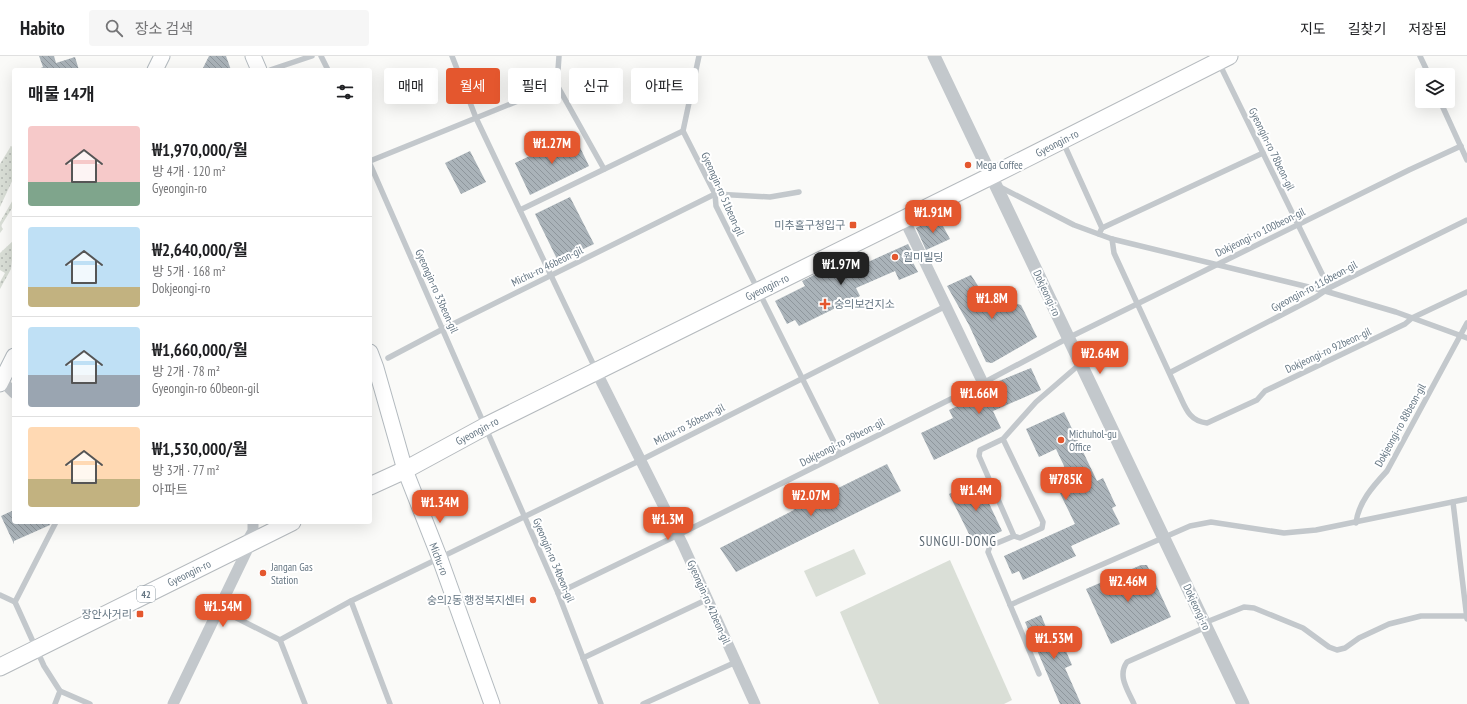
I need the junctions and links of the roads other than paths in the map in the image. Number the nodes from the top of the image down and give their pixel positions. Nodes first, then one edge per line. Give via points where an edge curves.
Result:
1 (162, 56) edge
2 (253, 56) edge
3 (312, 56) edge
4 (321, 56) edge
5 (452, 56) edge
6 (559, 56) edge
7 (699, 56) edge
8 (934, 56) edge
9 (1420, 56) edge
10 (1223, 59) edge
11 (156, 68) edge
12 (258, 68) edge
13 (276, 68) edge
14 (327, 68) edge
15 (558, 68) edge
16 (1426, 68) edge
17 (561, 94) edge
18 (510, 104) edge
19 (1443, 108) edge
20 (476, 118) junction
21 (683, 131) junction
22 (1062, 140) junction
23 (1461, 146) junction
24 (1263, 153) junction
25 (372, 160) edge
26 (1467, 160) edge
27 (372, 169) edge
28 (604, 169) junction
29 (992, 178) junction
30 (799, 192) dead end
31 (715, 194) junction
32 (520, 210) junction
33 (904, 219) junction
34 (1467, 220) edge
35 (1298, 225) junction
36 (1102, 228) junction
37 (1099, 234) junction
38 (1112, 239) junction
39 (1216, 265) junction
40 (551, 275) junction
41 (1327, 289) junction
42 (758, 291) junction
43 (1467, 292) edge
44 (1138, 304) junction
45 (946, 306) junction
46 (1412, 318) junction
47 (1467, 323) edge
48 (443, 329) junction
49 (1464, 337) edge
50 (1068, 338) junction
51 (388, 358) dead end
52 (12, 360) edge
53 (1081, 364) junction
54 (373, 369) edge
55 (596, 371) junction
56 (1170, 372) junction
57 (802, 378) junction
58 (1, 382) edge
59 (983, 383) junction
60 (12, 391) edge
61 (486, 426) junction
62 (1003, 439) junction
63 (840, 454) junction
64 (640, 460) junction
65 (405, 470) junction
66 (372, 485) edge
67 (1467, 498) edge
68 (1453, 502) junction
69 (524, 515) junction
70 (1356, 523) junction
71 (55, 524) edge
72 (253, 524) edge
73 (283, 524) edge
74 (678, 535) junction
75 (1014, 536) junction
76 (1163, 538) junction
77 (248, 544) junction
78 (440, 559) junction
79 (558, 593) junction
80 (0, 594) edge
81 (708, 599) junction
82 (351, 601) junction
83 (15, 602) junction
84 (1010, 605) junction
85 (219, 609) junction
86 (1467, 616) edge
87 (1467, 620) edge
88 (1205, 625) junction
89 (280, 640) junction
90 (36, 648) junction
91 (583, 658) junction
92 (736, 662) junction
93 (0, 667) edge
94 (1039, 674) dead end
95 (60, 691) junction
96 (55, 704) edge
97 (90, 704) edge
98 (173, 704) edge
99 (305, 704) edge
100 (390, 704) edge
101 (492, 704) edge
102 (601, 704) edge
103 (643, 704) edge
104 (755, 704) edge
105 (1134, 704) edge
106 (1243, 704) edge

1 - 11 main road
2 - 12 main road
3 - 13 lane
4 - 14 lane
5 - 20 lane
6 - 15 lane
7 - 21 lane
8 - 29 street, Dokjeongi-ro
9 - 16 lane
10 - 22 main road, Gyeongin-ro
10 - 24 lane, Gyeongin-ro 78beon-gil
17 - 28 lane
18 - 20 lane
19 - 23 lane
20 - 25 lane
20 - 32 lane
21 - 28 lane
21 - 31 lane, Gyeongin-ro 51beon-gil
22 - 29 main road, Gyeongin-ro
22 - 36 lane
23 - 26 lane
23 - 35 lane, Dokjeongi-ro 100beon-gil
24 - 35 lane, Gyeongin-ro 78beon-gil
24 - 36 lane
27 - 48 lane, Gyeongin-ro 33beon-gil
28 - 32 lane
29 - 33 main road, Gyeongin-ro
29 - 37 lane via 1003,190
29 - 50 street, Dokjeongi-ro
30 - 31 lane via 770,197
31 - 40 lane, Michu-ro 46beon-gil
31 - 42 lane, Gyeongin-ro 51beon-gil via 716,206
32 - 40 lane
33 - 42 main road, Gyeongin-ro
33 - 45 street
34 - 41 lane, Gyeongin-ro 116beon-gil
35 - 39 lane, Dokjeongi-ro 100beon-gil
35 - 41 lane, Gyeongin-ro 78beon-gil
36 - 37 lane
37 - 38 lane
38 - 39 lane
38 - 44 lane via 1114,253
39 - 41 lane
39 - 44 lane, Dokjeongi-ro 100beon-gil
40 - 48 lane, Michu-ro 46beon-gil
40 - 55 lane
41 - 46 lane
41 - 56 lane, Gyeongin-ro 116beon-gil
42 - 55 main road, Gyeongin-ro
42 - 57 lane, Gyeongin-ro 51beon-gil
43 - 46 lane, Dokjeongi-ro 92beon-gil
44 - 50 lane, Dokjeongi-ro 100beon-gil
44 - 56 lane
45 - 57 lane, Michu-ro 36beon-gil
45 - 59 street
46 - 49 lane
46 - 56 lane, Dokjeongi-ro 92beon-gil via 1405,324 1265,391 1257,400 1207,423 1198,422 1189,414
47 - 49 lane, Dokjeongi-ro 88beon-gil
48 - 51 lane, Michu-ro 46beon-gil
48 - 61 lane, Gyeongin-ro 33beon-gil
49 - 70 lane, Dokjeongi-ro 88beon-gil via 1387,471 1364,501
50 - 53 street, Dokjeongi-ro
50 - 59 lane, Dokjeongi-ro 99beon-gil
52 - 58 main road
53 - 62 lane via 1036,402
53 - 76 street, Dokjeongi-ro
54 - 65 main road, Michu-ro
55 - 61 main road, Gyeongin-ro
55 - 64 street, Gyeongin-ro 42beon-gil
57 - 63 lane, Gyeongin-ro 51beon-gil
57 - 64 lane, Michu-ro 36beon-gil
58 - 60 street
59 - 63 lane, Dokjeongi-ro 99beon-gil
61 - 65 main road, Gyeongin-ro
61 - 69 lane, Gyeongin-ro 34beon-gil
62 - 75 lane via 980,450 978,456
62 - 75 lane via 1043,522 1042,528 1020,538
63 - 74 lane, Dokjeongi-ro 99beon-gil
64 - 69 lane, Michu-ro 36beon-gil
64 - 74 street, Gyeongin-ro 42beon-gil
65 - 66 main road, Gyeongin-ro
65 - 78 main road, Michu-ro
67 - 68 lane
68 - 70 lane
68 - 86 lane
69 - 78 lane, Michu-ro 36beon-gil
69 - 79 lane, Gyeongin-ro 34beon-gil
70 - 76 lane via 1284,533 1211,522 1190,526
71 - 83 lane
72 - 77 street
73 - 77 main road, Gyeongin-ro / 42
74 - 79 lane, Dokjeongi-ro 99beon-gil
74 - 81 street, Gyeongin-ro 42beon-gil
75 - 84 lane via 990,546 988,552
76 - 84 lane
76 - 88 street, Dokjeongi-ro
77 - 85 street
77 - 90 main road, Gyeongin-ro / 42
78 - 82 lane, Michu-ro 36beon-gil
78 - 101 main road, Michu-ro
79 - 91 lane, Gyeongin-ro 34beon-gil
80 - 83 lane
81 - 91 lane
81 - 92 street, Gyeongin-ro 42beon-gil
82 - 89 lane, Michu-ro 36beon-gil
82 - 100 lane
83 - 90 lane
84 - 94 lane
85 - 89 lane
85 - 98 street
86 - 87 lane
86 - 88 lane via 1420,616 1389,624 1337,650 1303,628 1254,608 1244,607
88 - 105 lane via 1127,662 1123,668 1123,680
88 - 106 street, Dokjeongi-ro
89 - 99 lane
90 - 93 main road, Gyeongin-ro / 42
90 - 95 lane
91 - 102 lane, Gyeongin-ro 34beon-gil
92 - 103 lane
92 - 104 street, Gyeongin-ro 42beon-gil
95 - 96 lane
95 - 97 lane

